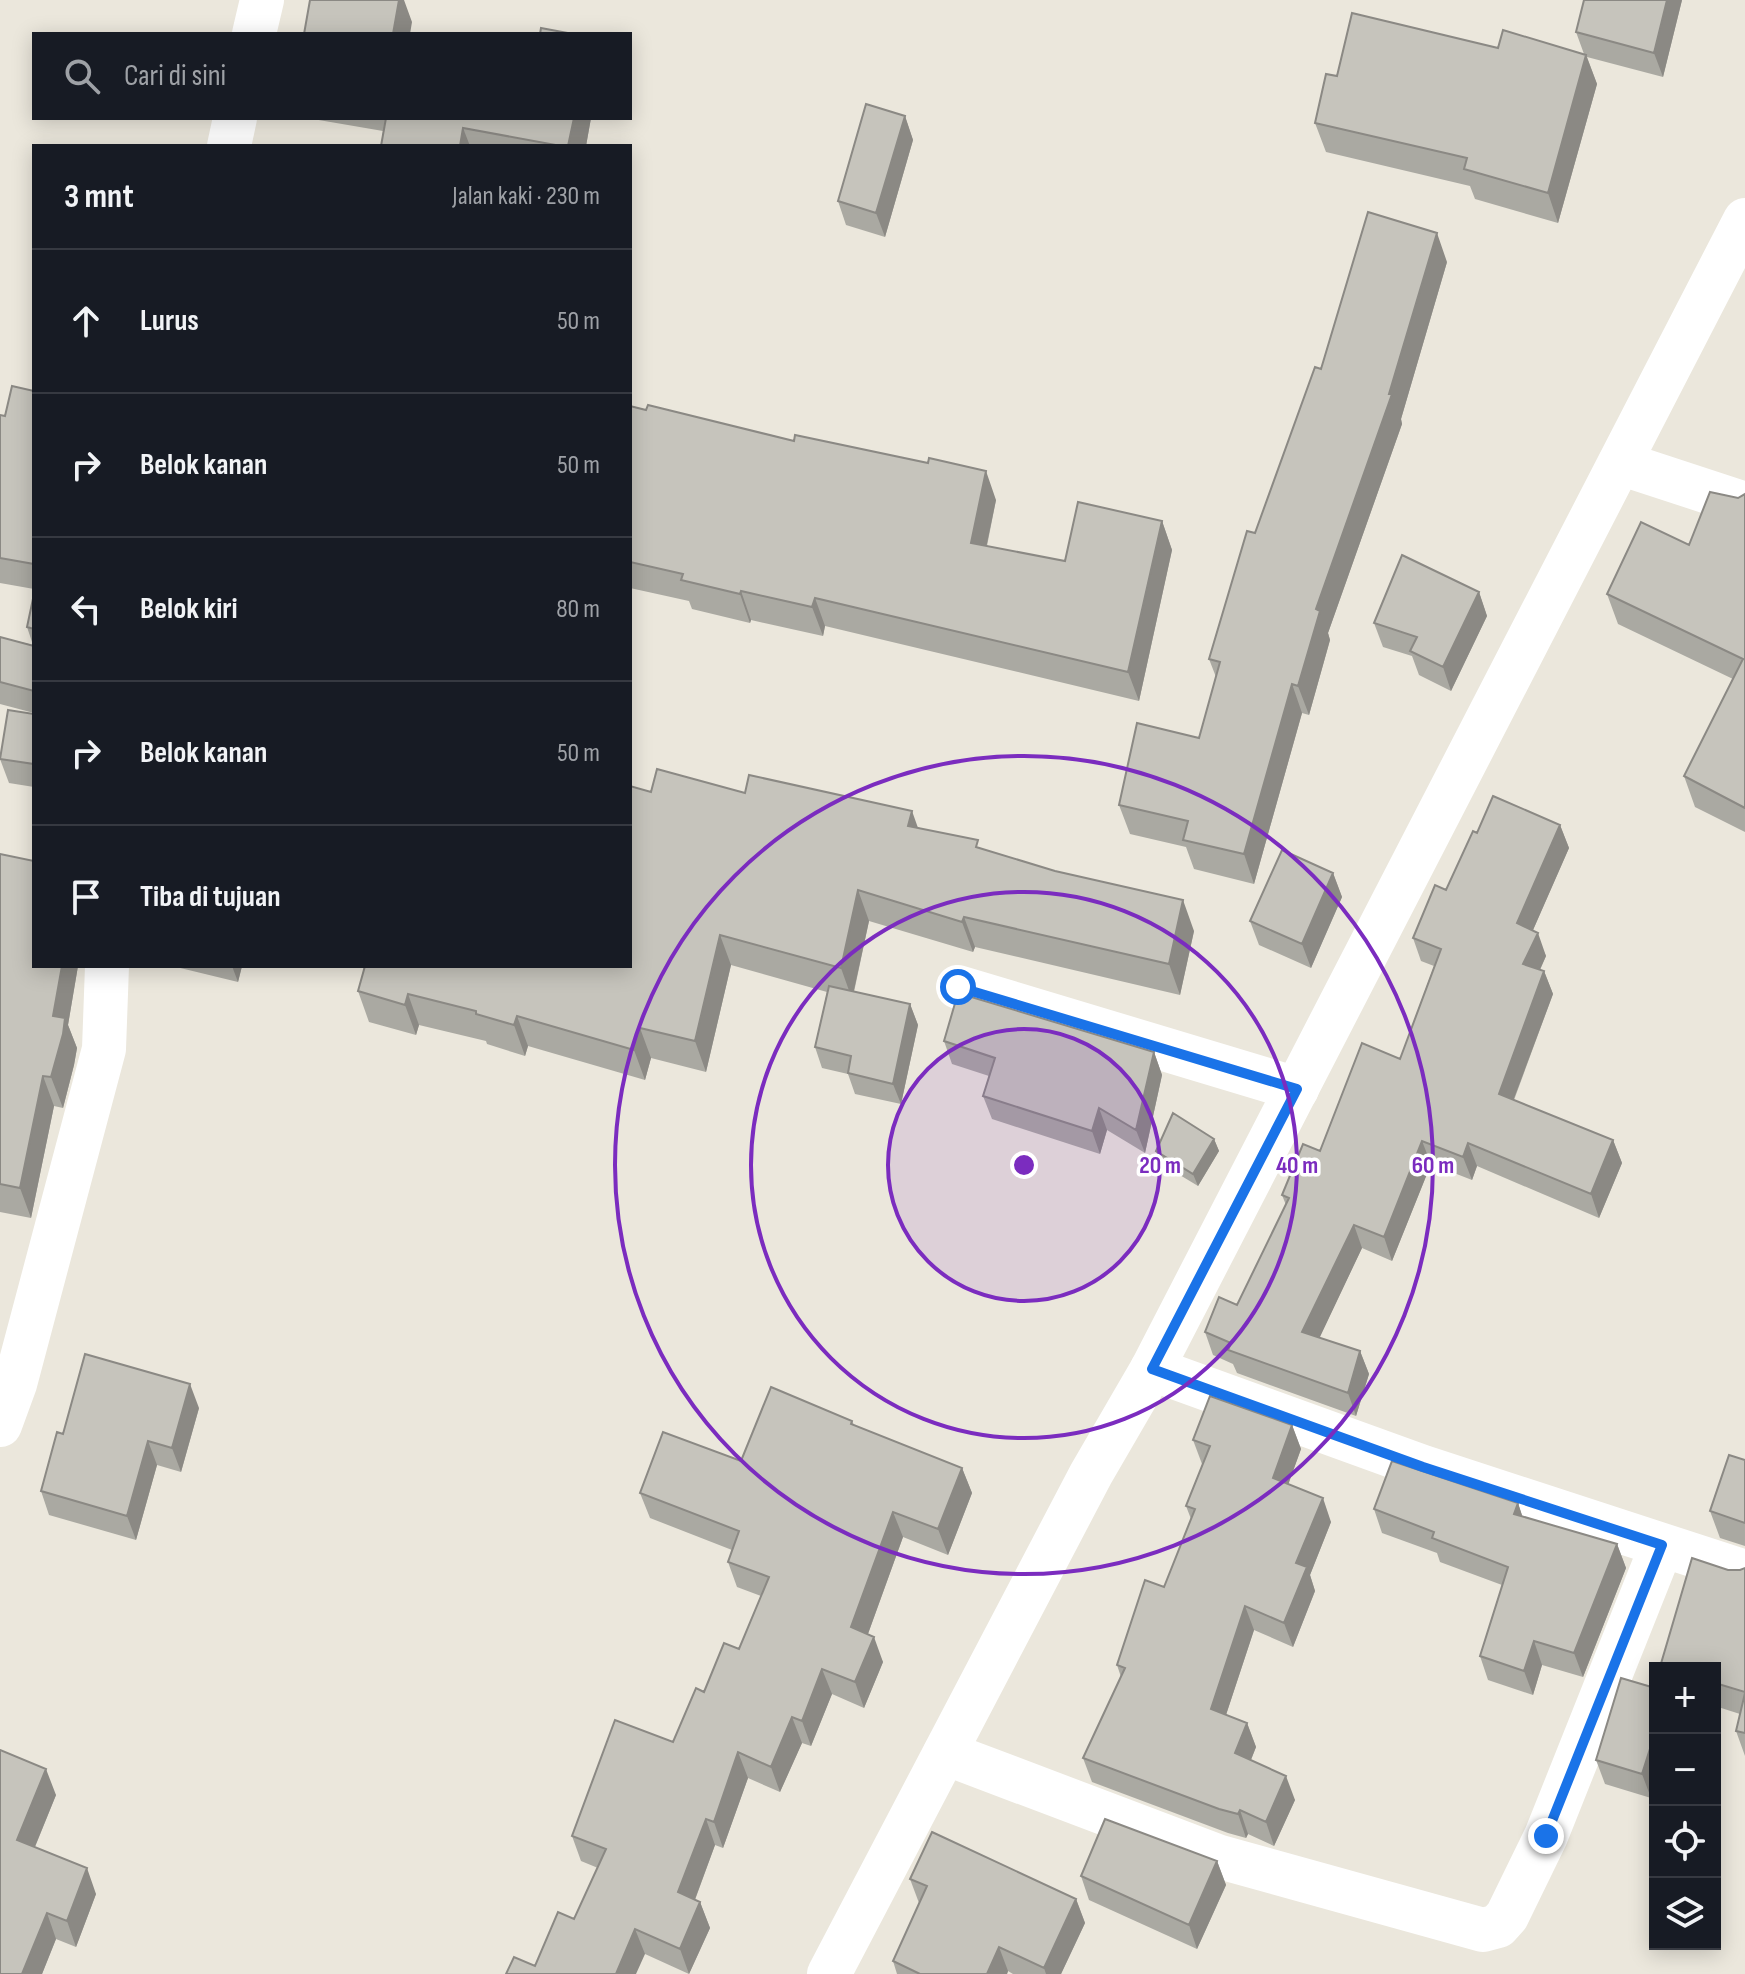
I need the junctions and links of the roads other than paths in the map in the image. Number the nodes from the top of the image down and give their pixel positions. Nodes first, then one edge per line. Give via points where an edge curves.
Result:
1 (262, 0) edge
2 (254, 32) edge
3 (235, 120) edge
4 (229, 144) edge
5 (1745, 220) edge
6 (1620, 463) junction
7 (1745, 504) edge
8 (107, 968) edge
9 (958, 987) dead end
10 (1297, 1089) junction
11 (1152, 1369) junction
12 (8, 1381) edge
13 (0, 1425) edge
14 (1662, 1545) junction
15 (1745, 1572) edge
16 (945, 1753) junction
17 (829, 1974) edge

1 - 2 street
3 - 4 street
5 - 6 street
6 - 7 street
6 - 10 street
8 - 12 street via 104,1049
9 - 10 street
10 - 11 street
11 - 14 street via 1423,1467
11 - 16 street
12 - 13 street
14 - 15 street
14 - 16 street via 1546,1836 1498,1926 1483,1930 1220,1857
16 - 17 street

